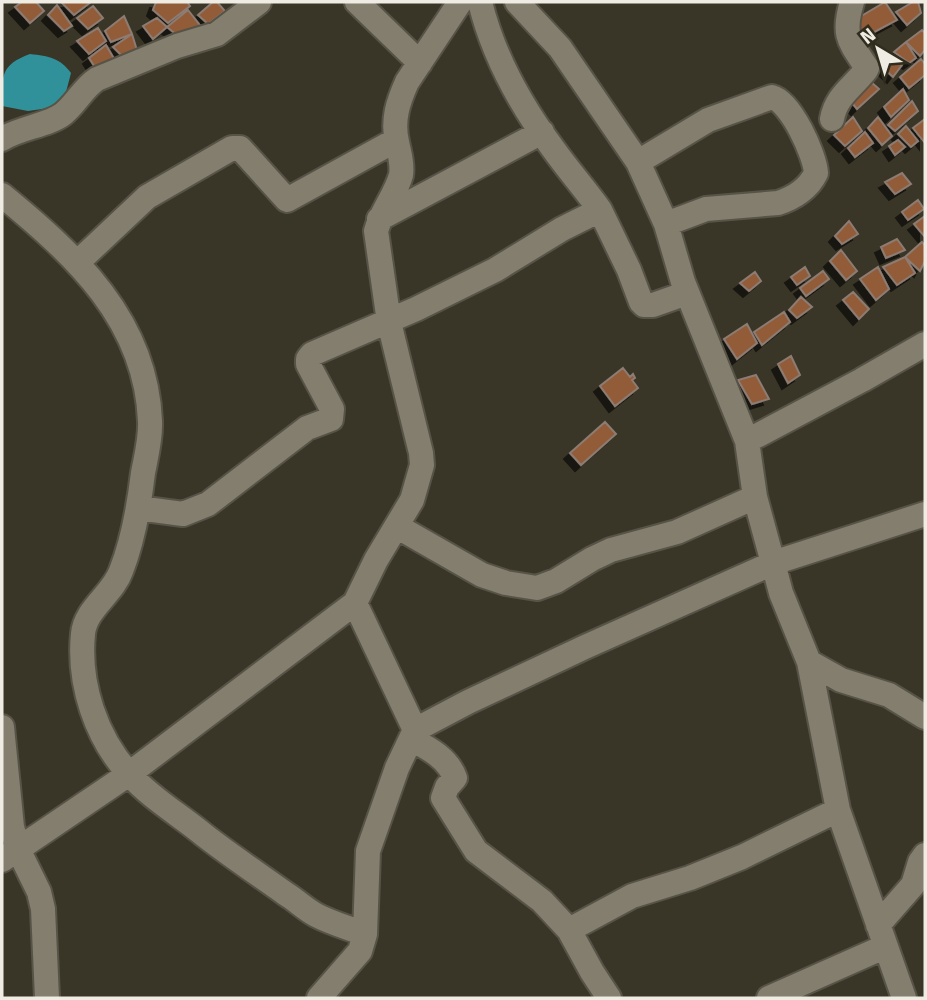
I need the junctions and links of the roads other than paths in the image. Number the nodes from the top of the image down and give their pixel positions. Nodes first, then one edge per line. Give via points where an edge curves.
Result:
1 (259, 2) edge
2 (357, 2) edge
3 (460, 2) edge
4 (480, 2) edge
5 (517, 2) edge
6 (852, 2) edge
7 (420, 63) junction
8 (832, 119) dead end
9 (542, 132) junction
10 (2, 139) edge
11 (396, 140) junction
12 (638, 162) junction
13 (2, 195) edge
14 (600, 210) junction
15 (379, 219) junction
16 (666, 224) junction
17 (78, 262) junction
18 (687, 293) junction
19 (389, 322) junction
20 (925, 344) edge
21 (747, 441) junction
22 (755, 497) junction
23 (138, 509) junction
24 (925, 514) edge
25 (398, 527) junction
26 (773, 563) junction
27 (355, 603) junction
28 (809, 662) junction
29 (925, 717) edge
30 (2, 727) edge
31 (413, 734) junction
32 (129, 774) junction
33 (838, 810) junction
34 (10, 854) edge
35 (925, 855) edge
36 (569, 930) junction
37 (365, 934) junction
38 (881, 936) junction
39 (47, 998) edge
40 (319, 998) edge
41 (609, 998) edge
42 (768, 998) edge
43 (904, 998) edge

1 - 10 street via 217,34 97,79 60,116
2 - 7 street
3 - 7 street
4 - 9 street via 509,80
5 - 12 street via 560,48
6 - 8 street via 849,41 867,68 842,94
7 - 11 street via 396,109
9 - 14 street
9 - 15 street
11 - 15 street via 400,177
11 - 17 street via 287,200 240,148 232,148 147,197
12 - 16 street
12 - 16 street via 708,120 772,97 784,105 811,151 816,173 807,187 788,200 706,209
13 - 17 street
14 - 18 street via 640,302 653,305
14 - 19 street via 495,270
15 - 19 street via 376,243
16 - 18 street
17 - 23 street via 119,317 143,372 150,424
18 - 21 street
19 - 23 street via 321,349 308,359 332,409 331,419 307,428 208,504 183,514
19 - 25 street via 422,465
20 - 21 street
21 - 22 street
22 - 25 street via 677,532 611,550 537,588 482,575
22 - 26 street
23 - 32 street via 121,573 83,632 89,705
24 - 26 street
25 - 27 street
26 - 28 street
26 - 31 street via 468,702
27 - 31 street
27 - 32 street
28 - 29 street via 841,680 888,695
28 - 33 street
30 - 34 street via 12,827
31 - 36 street via 452,769 455,778 443,797 476,851 542,901
31 - 37 street via 368,851
32 - 34 street
32 - 37 street via 225,852 316,915
33 - 36 street via 742,857 632,896
33 - 38 street
34 - 39 street via 39,892
35 - 38 street via 913,885
36 - 41 street
37 - 40 street via 360,951
38 - 42 street
38 - 43 street

